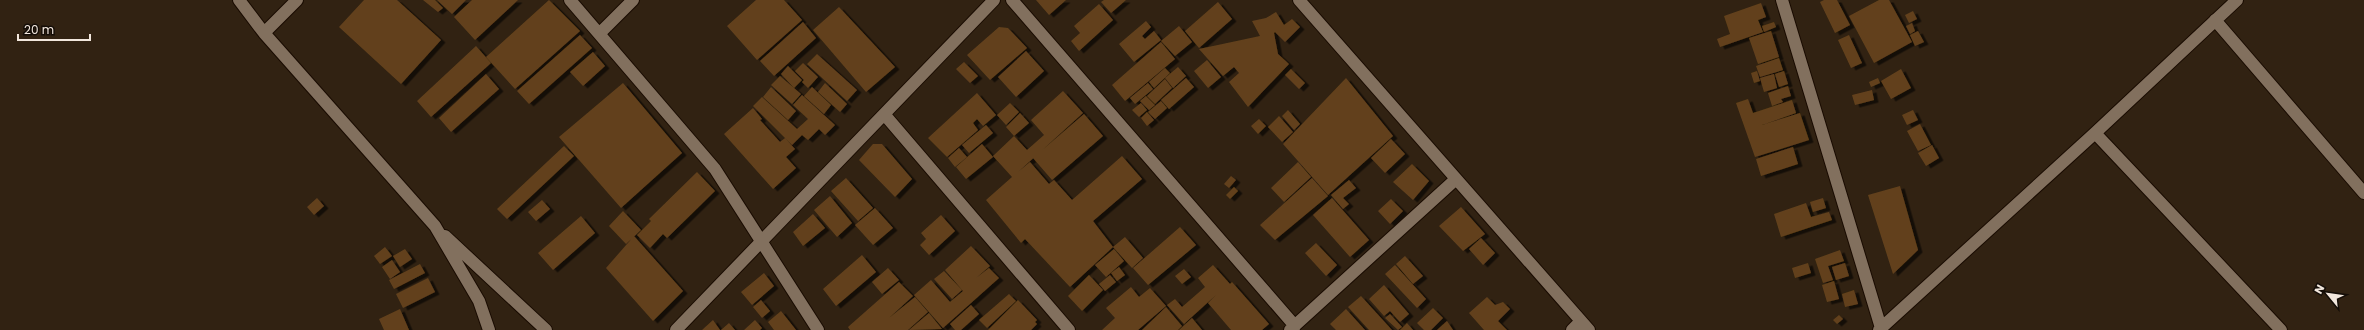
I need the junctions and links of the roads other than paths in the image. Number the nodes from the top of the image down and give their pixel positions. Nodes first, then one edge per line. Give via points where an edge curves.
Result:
1 (239, 0) edge
2 (297, 0) edge
3 (570, 0) edge
4 (633, 0) edge
5 (994, 0) edge
6 (1012, 0) edge
7 (1299, 0) edge
8 (1782, 0) edge
9 (2237, 0) edge
10 (2215, 20) junction
11 (264, 33) junction
12 (600, 33) junction
13 (884, 114) junction
14 (2095, 133) junction
15 (1456, 179) junction
16 (2364, 193) edge
17 (435, 226) junction
18 (762, 242) junction
19 (1585, 326) edge
20 (1292, 328) edge
21 (1880, 329) edge
22 (489, 330) edge
23 (546, 330) edge
24 (676, 330) edge
25 (818, 330) edge
26 (1069, 330) edge
27 (1572, 330) edge
28 (2281, 330) edge

1 - 11 street
2 - 11 street
3 - 12 street
4 - 12 street
5 - 13 street
6 - 20 street
7 - 15 street
8 - 21 street
9 - 10 street
10 - 14 street
10 - 16 street
11 - 17 street
12 - 18 street via 715,169
13 - 18 street
13 - 26 street
14 - 21 street
14 - 28 street
15 - 19 street
15 - 20 street
17 - 22 street via 479,301
17 - 23 street
18 - 24 street
18 - 25 street
19 - 27 street

